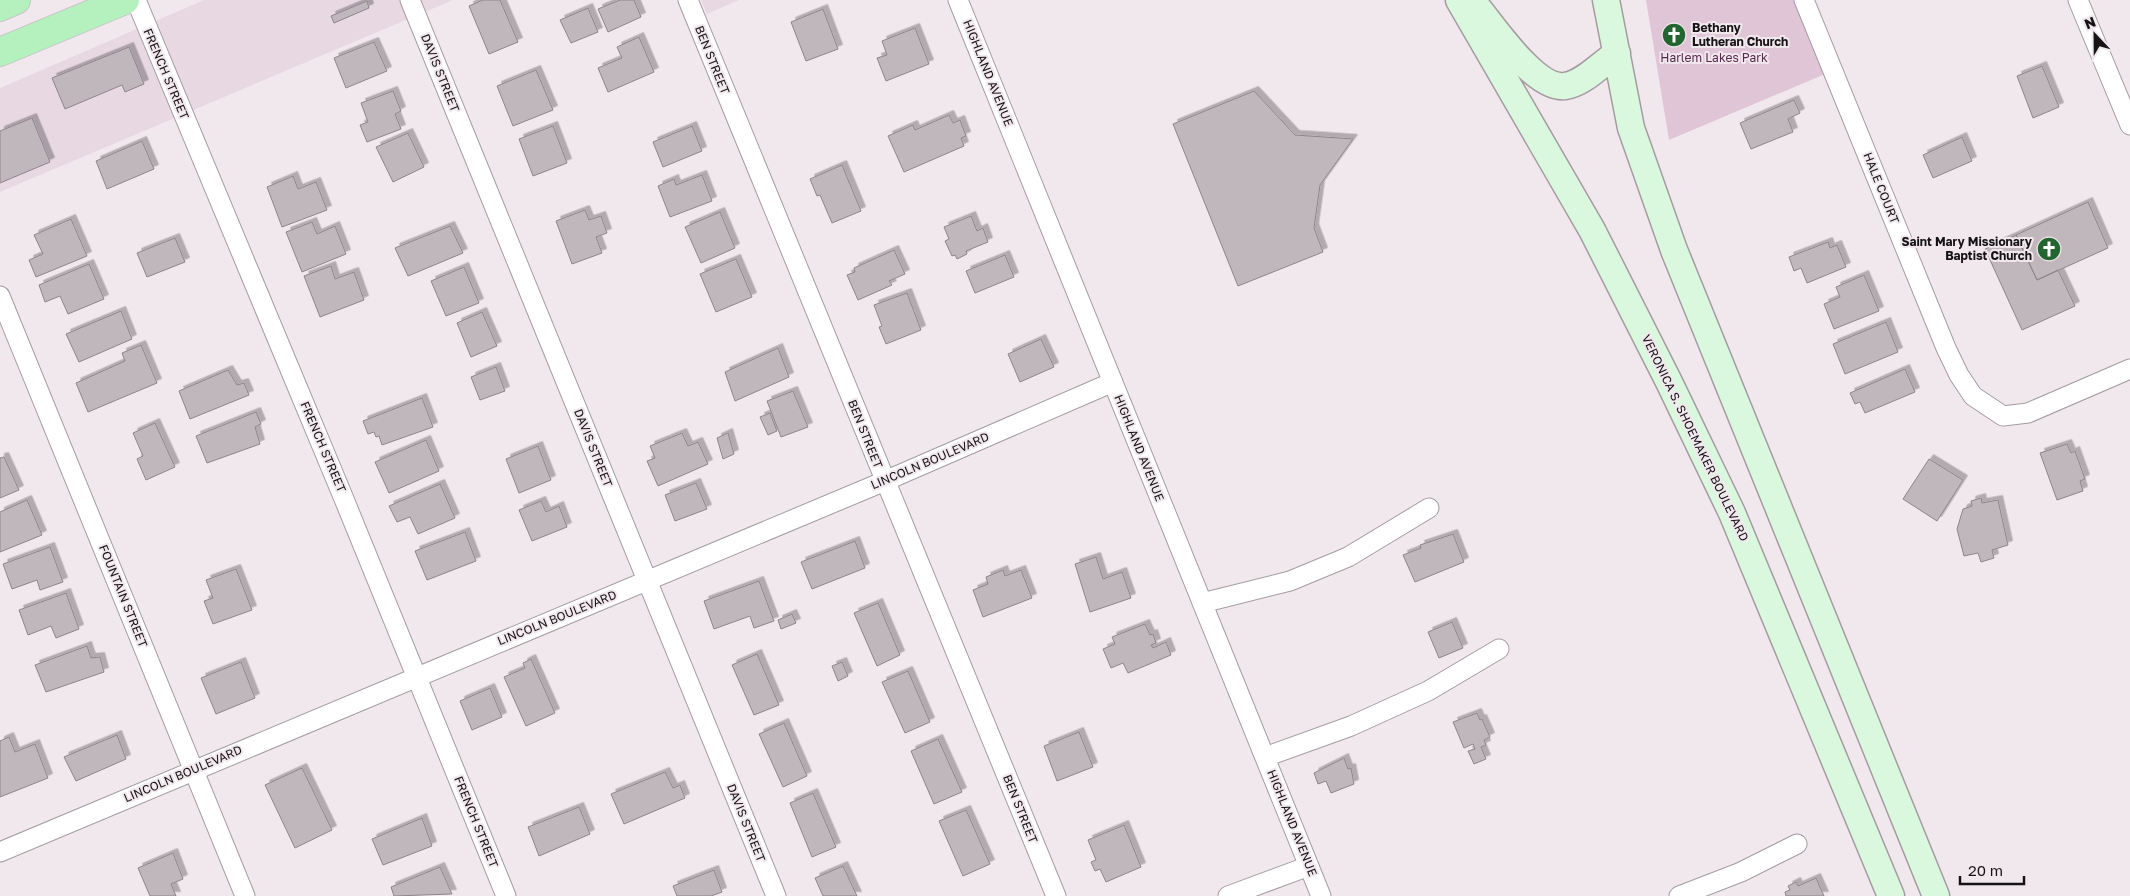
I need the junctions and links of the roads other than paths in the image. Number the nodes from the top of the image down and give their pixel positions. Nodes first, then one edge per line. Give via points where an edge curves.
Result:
1 (16, 0) edge
2 (126, 0) edge
3 (136, 0) edge
4 (410, 0) edge
5 (688, 0) edge
6 (958, 0) edge
7 (1458, 0) edge
8 (1471, 0) edge
9 (1606, 0) edge
10 (1804, 0) edge
11 (2078, 0) edge
12 (0, 7) edge
13 (0, 52) edge
14 (1617, 53) junction
15 (2130, 125) edge
16 (0, 296) edge
17 (2130, 370) edge
18 (1113, 382) junction
19 (885, 481) junction
20 (1429, 508) dead end
21 (647, 581) junction
22 (1202, 603) junction
23 (1499, 649) dead end
24 (416, 676) junction
25 (1265, 757) junction
26 (193, 770) junction
27 (1797, 844) dead end
28 (0, 852) edge
29 (1309, 866) junction
30 (245, 896) edge
31 (506, 896) edge
32 (776, 896) edge
33 (1056, 896) edge
34 (1228, 896) edge
35 (1321, 896) edge
36 (1679, 896) edge
37 (1891, 896) edge
38 (1936, 896) edge

1 - 12 main road
2 - 13 main road
3 - 24 street, FRENCH STREET
4 - 21 street, DAVIS STREET
5 - 19 street, BEN STREET
6 - 18 street, HIGHLAND AVENUE
7 - 37 street, VERONICA S. SHOEMAKER BOULEVARD via 1592,230 1690,425 1732,513
8 - 14 street via 1525,66 1550,84 1564,86 1580,80
9 - 14 street
10 - 17 street, HALE COURT via 1959,375 1973,396 2003,416 2028,413
11 - 15 street
14 - 38 street via 1631,128 1674,250
16 - 26 street, FOUNTAIN STREET
18 - 19 street, LINCOLN BOULEVARD
18 - 22 street, HIGHLAND AVENUE
19 - 21 street, LINCOLN BOULEVARD
19 - 33 street, BEN STREET
20 - 22 street via 1348,557 1290,582
21 - 24 street, LINCOLN BOULEVARD
21 - 32 street, DAVIS STREET
22 - 25 street, HIGHLAND AVENUE
23 - 25 street via 1428,691 1351,726
24 - 26 street, LINCOLN BOULEVARD
24 - 31 street, FRENCH STREET
25 - 29 street, HIGHLAND AVENUE
26 - 28 street, LINCOLN BOULEVARD
26 - 30 street, FOUNTAIN STREET
27 - 36 street via 1741,872
29 - 34 street
29 - 35 street, HIGHLAND AVENUE

